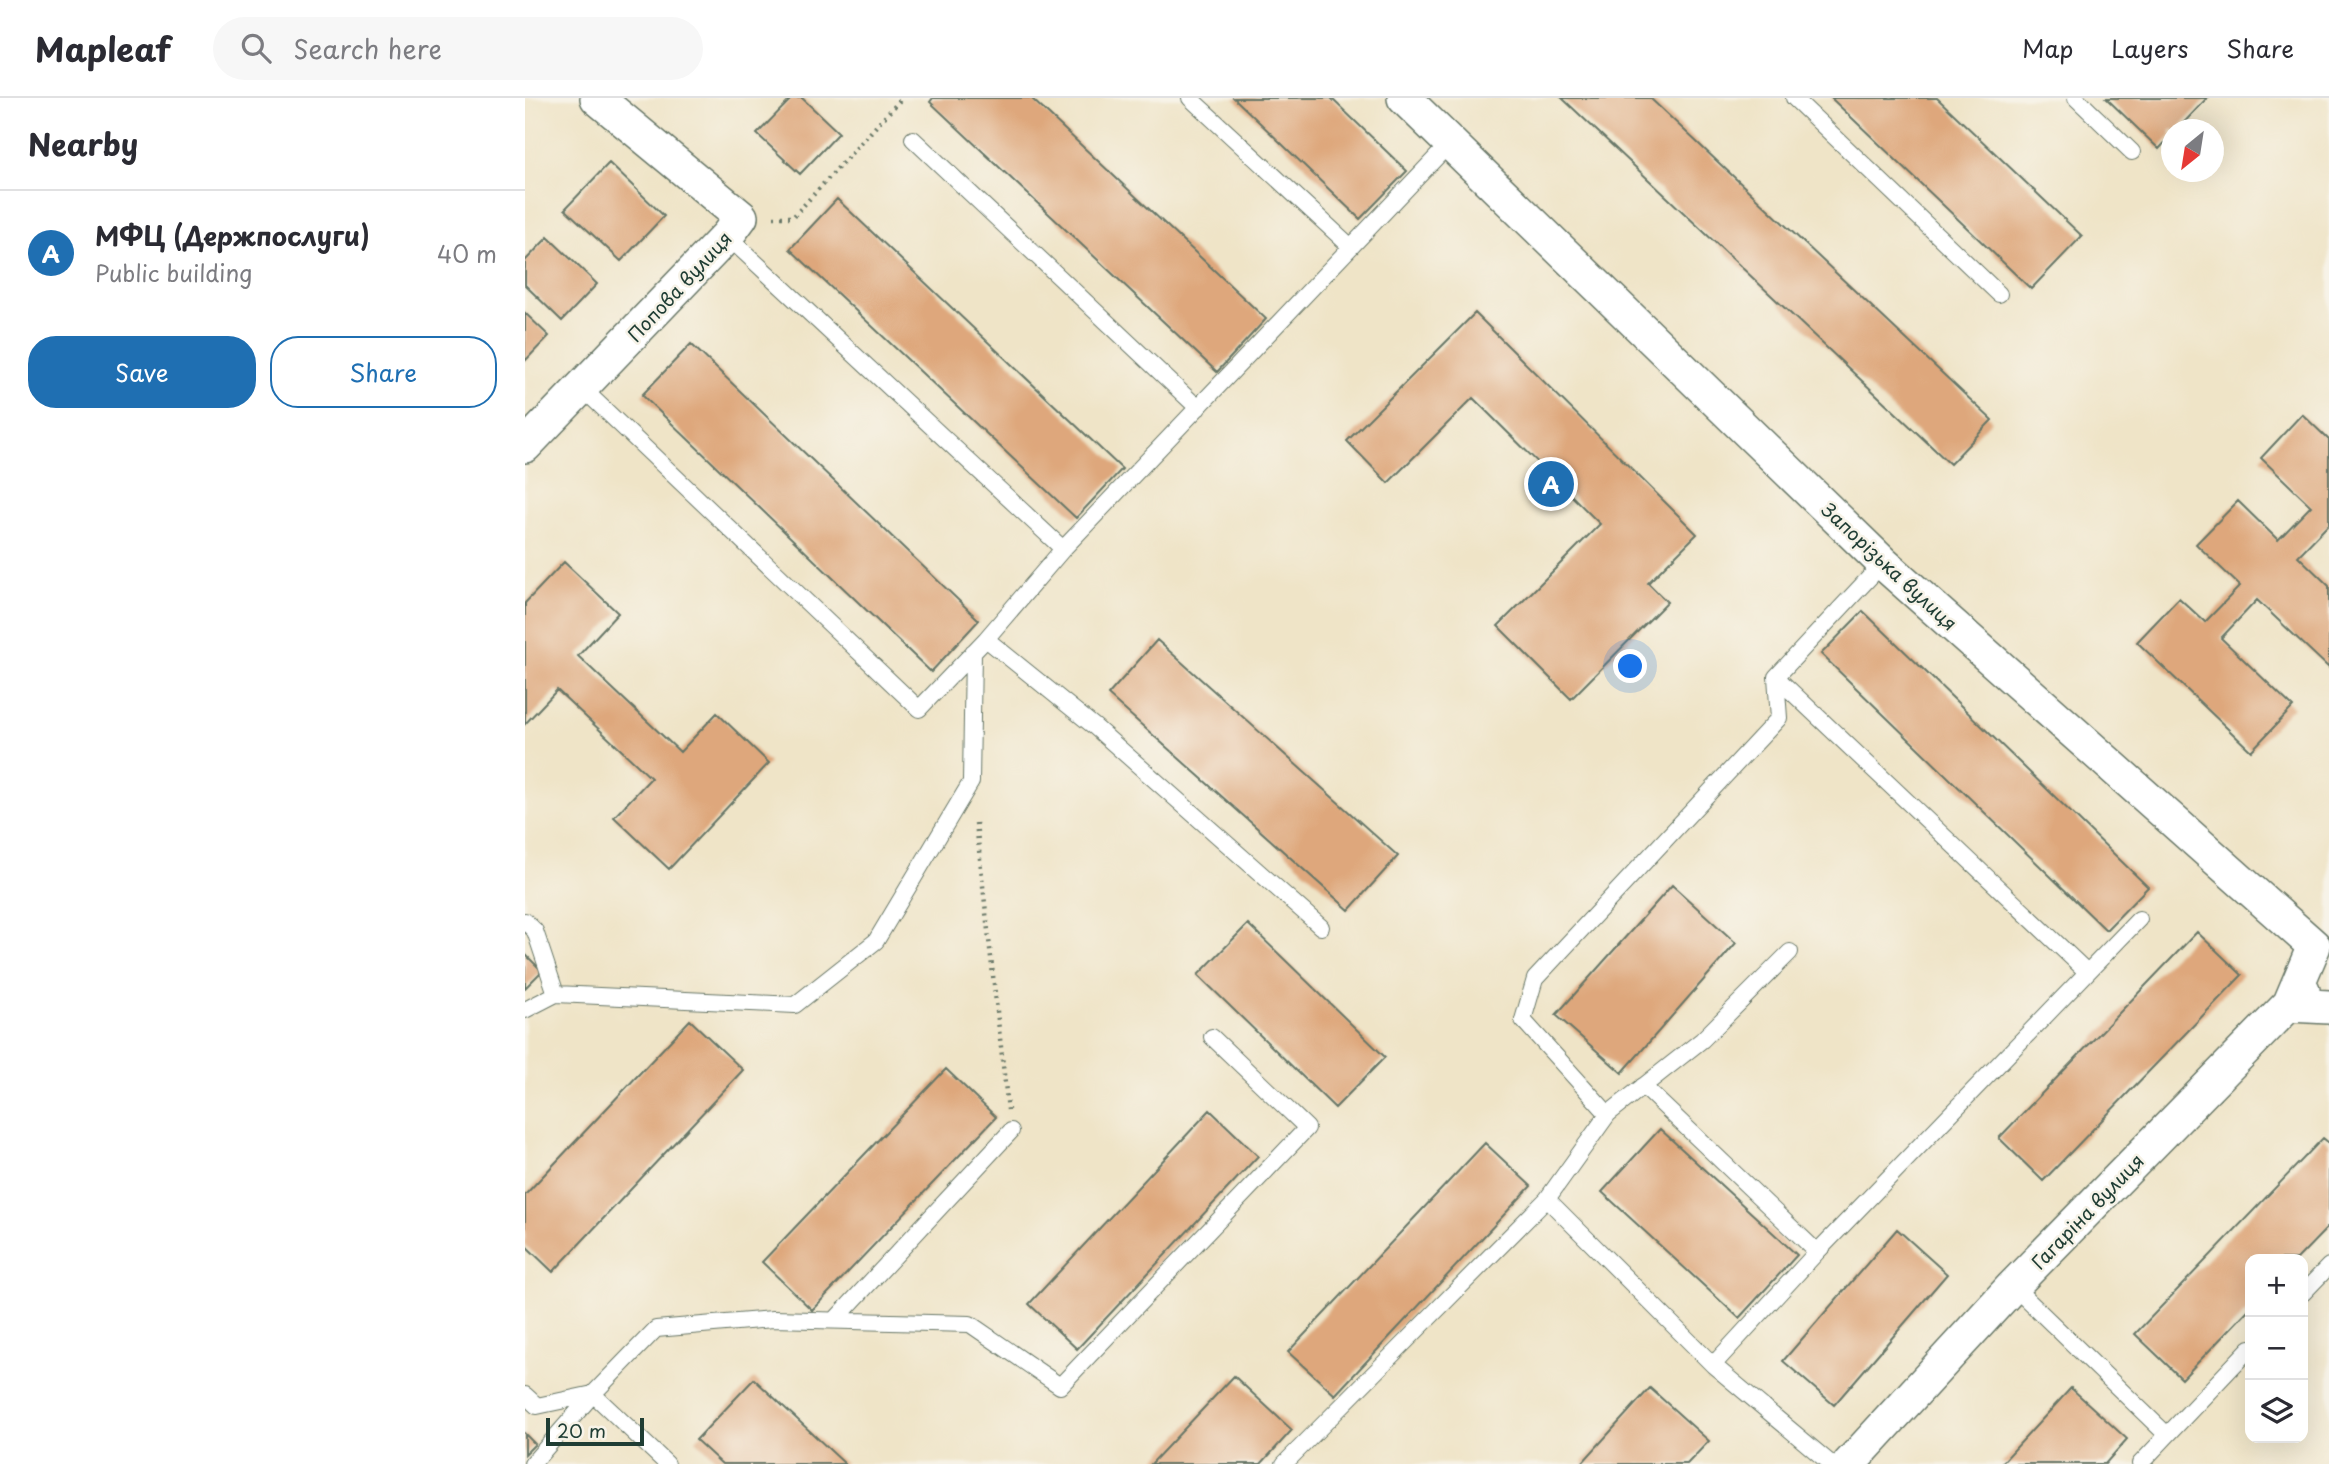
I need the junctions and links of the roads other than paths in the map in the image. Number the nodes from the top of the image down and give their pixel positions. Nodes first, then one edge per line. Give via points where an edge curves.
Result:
1 (597, 98) edge
2 (1189, 98) edge
3 (1794, 98) edge
4 (2076, 98) edge
5 (1415, 102) edge
6 (913, 139) dead end
7 (1450, 143) junction
8 (2132, 152) dead end
9 (734, 226) junction
10 (1351, 247) junction
11 (1999, 294) dead end
12 (582, 388) junction
13 (1198, 408) junction
14 (525, 446) edge
15 (1063, 549) junction
16 (1884, 563) junction
17 (986, 639) junction
18 (974, 652) junction
19 (1776, 677) junction
20 (2139, 919) dead end
21 (525, 921) edge
22 (1321, 928) dead end
23 (1790, 952) dead end
24 (2329, 963) edge
25 (2087, 972) junction
26 (556, 994) junction
27 (2289, 1005) junction
28 (2329, 1007) edge
29 (525, 1010) edge
30 (1212, 1037) dead end
31 (1643, 1086) junction
32 (1608, 1114) junction
33 (1011, 1131) road end
34 (1546, 1199) junction
35 (1817, 1252) junction
36 (2329, 1266) edge
37 (2013, 1286) junction
38 (2308, 1288) edge
39 (835, 1320) junction
40 (2245, 1353) edge
41 (1713, 1365) junction
42 (593, 1394) junction
43 (525, 1395) edge
44 (2167, 1435) junction
45 (532, 1464) edge
46 (667, 1464) edge
47 (1284, 1464) edge
48 (1831, 1464) edge
49 (1849, 1464) edge
50 (2140, 1464) edge

1 - 9 street
2 - 10 lane
3 - 11 lane
4 - 8 lane
5 - 7 street, Запорізька вулиця
6 - 13 lane
7 - 10 lane
7 - 16 street, Запорізька вулиця
9 - 12 street, Попова вулиця
9 - 15 lane
10 - 13 lane
12 - 14 street, Попова вулиця
12 - 18 lane via 919,709
13 - 15 lane
15 - 17 lane
16 - 19 lane
16 - 27 street, Запорізька вулиця via 2314,946
17 - 18 lane
17 - 22 lane via 1095,727
18 - 26 lane via 971,782 876,942 795,1005
19 - 25 lane
19 - 32 lane via 1779,718 1535,979 1523,1020
20 - 25 lane
21 - 26 lane via 535,931
23 - 31 lane via 1702,1040
24 - 27 street, Гагаріна вулиця
25 - 35 lane
26 - 29 lane
27 - 28 street
27 - 37 street, Гагаріна вулиця
30 - 39 lane via 1307,1128 1060,1386 970,1324
31 - 32 lane
31 - 35 lane
32 - 34 lane
33 - 39 lane
34 - 41 lane
34 - 47 lane
35 - 41 lane
36 - 38 lane
37 - 44 lane
37 - 49 street, Гагаріна вулиця
39 - 42 lane via 772,1319 656,1329
40 - 44 lane
41 - 48 lane
42 - 43 lane via 537,1406
42 - 45 lane
42 - 46 lane
44 - 50 lane

